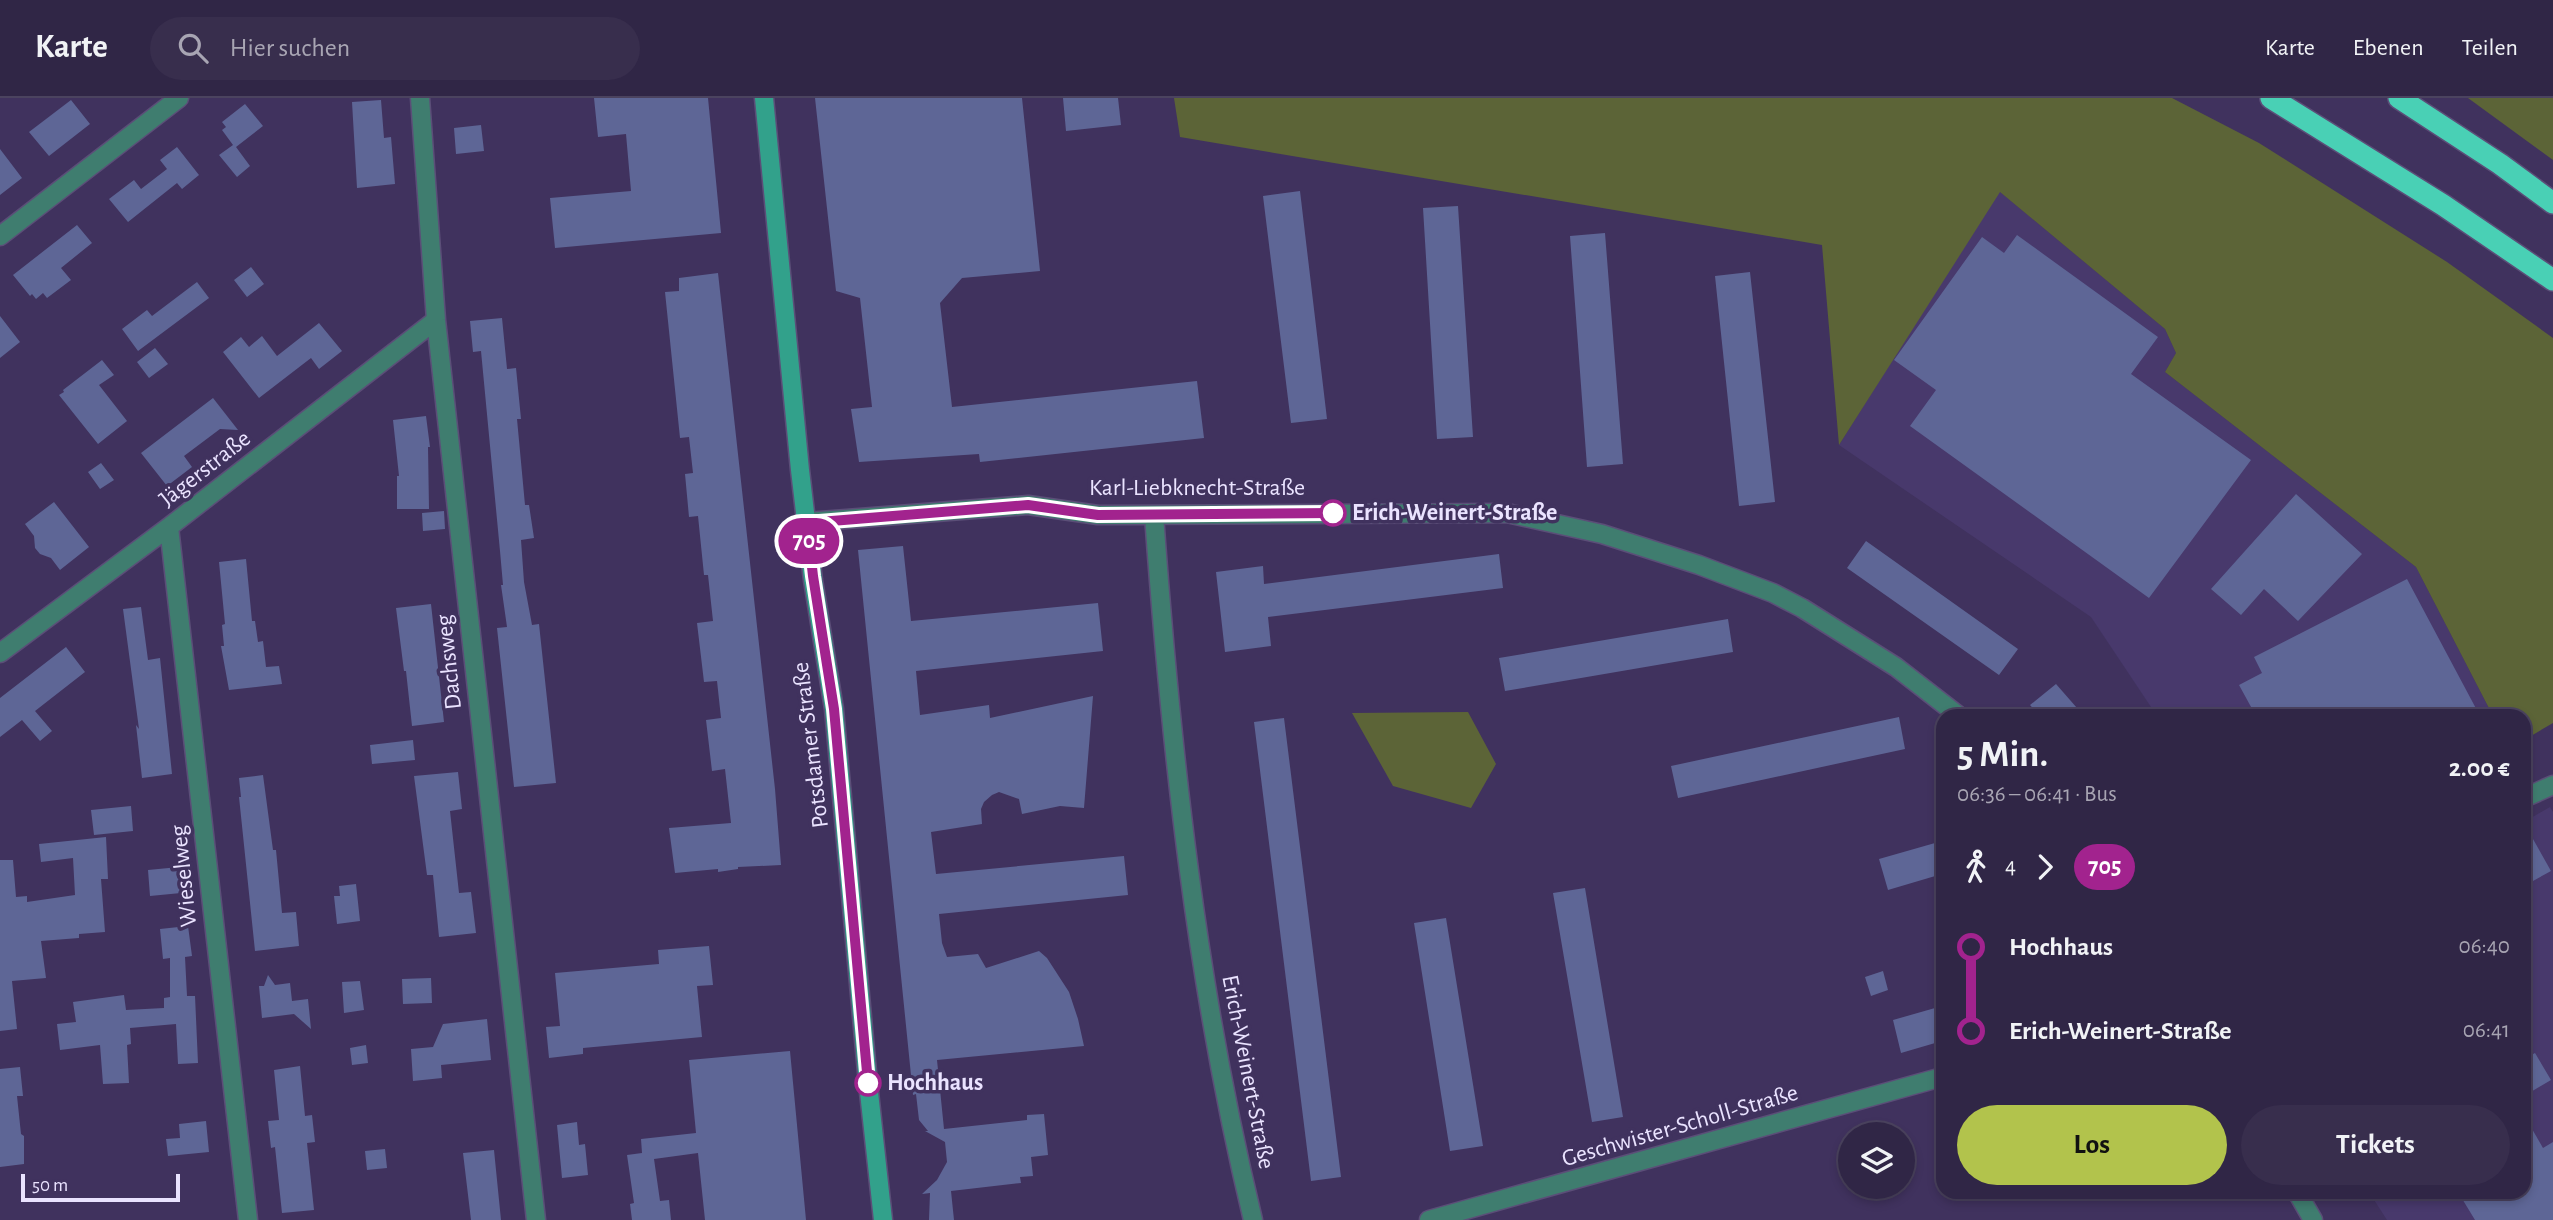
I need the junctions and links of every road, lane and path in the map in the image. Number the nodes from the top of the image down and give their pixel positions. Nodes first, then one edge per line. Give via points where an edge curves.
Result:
1 (179, 98) edge
2 (420, 98) edge
3 (765, 98) edge
4 (2271, 98) edge
5 (2399, 98) edge
6 (2553, 203) edge
7 (0, 236) edge
8 (2553, 280) edge
9 (436, 320) junction
10 (1154, 515) junction
11 (807, 523) junction
12 (169, 527) junction
13 (0, 653) edge
14 (1950, 709) edge
15 (2553, 785) edge
16 (2531, 796) edge
17 (1936, 1079) edge
18 (2301, 1199) edge
19 (248, 1220) edge
20 (536, 1220) edge
21 (883, 1220) edge
22 (1254, 1220) edge
23 (1429, 1220) edge
24 (2313, 1220) edge

1 - 7 street
2 - 9 street, Dachsweg
3 - 11 main road, Potsdamer Straße
4 - 8 highway
5 - 6 highway
9 - 12 street, Jägerstraße
9 - 20 street, Dachsweg
10 - 11 street, Karl-Liebknecht-Straße via 1098,515 1028,505
10 - 14 street, Karl-Liebknecht-Straße via 1507,513 1601,534 1699,565 1792,603 1896,667
10 - 22 street, Erich-Weinert-Straße via 1181,821 1216,1042
11 - 21 main road, Potsdamer Straße via 834,709
12 - 13 street, Jägerstraße
12 - 19 street, Wieselweg
15 - 16 street
17 - 23 street, Geschwister-Scholl-Straße
18 - 24 street

